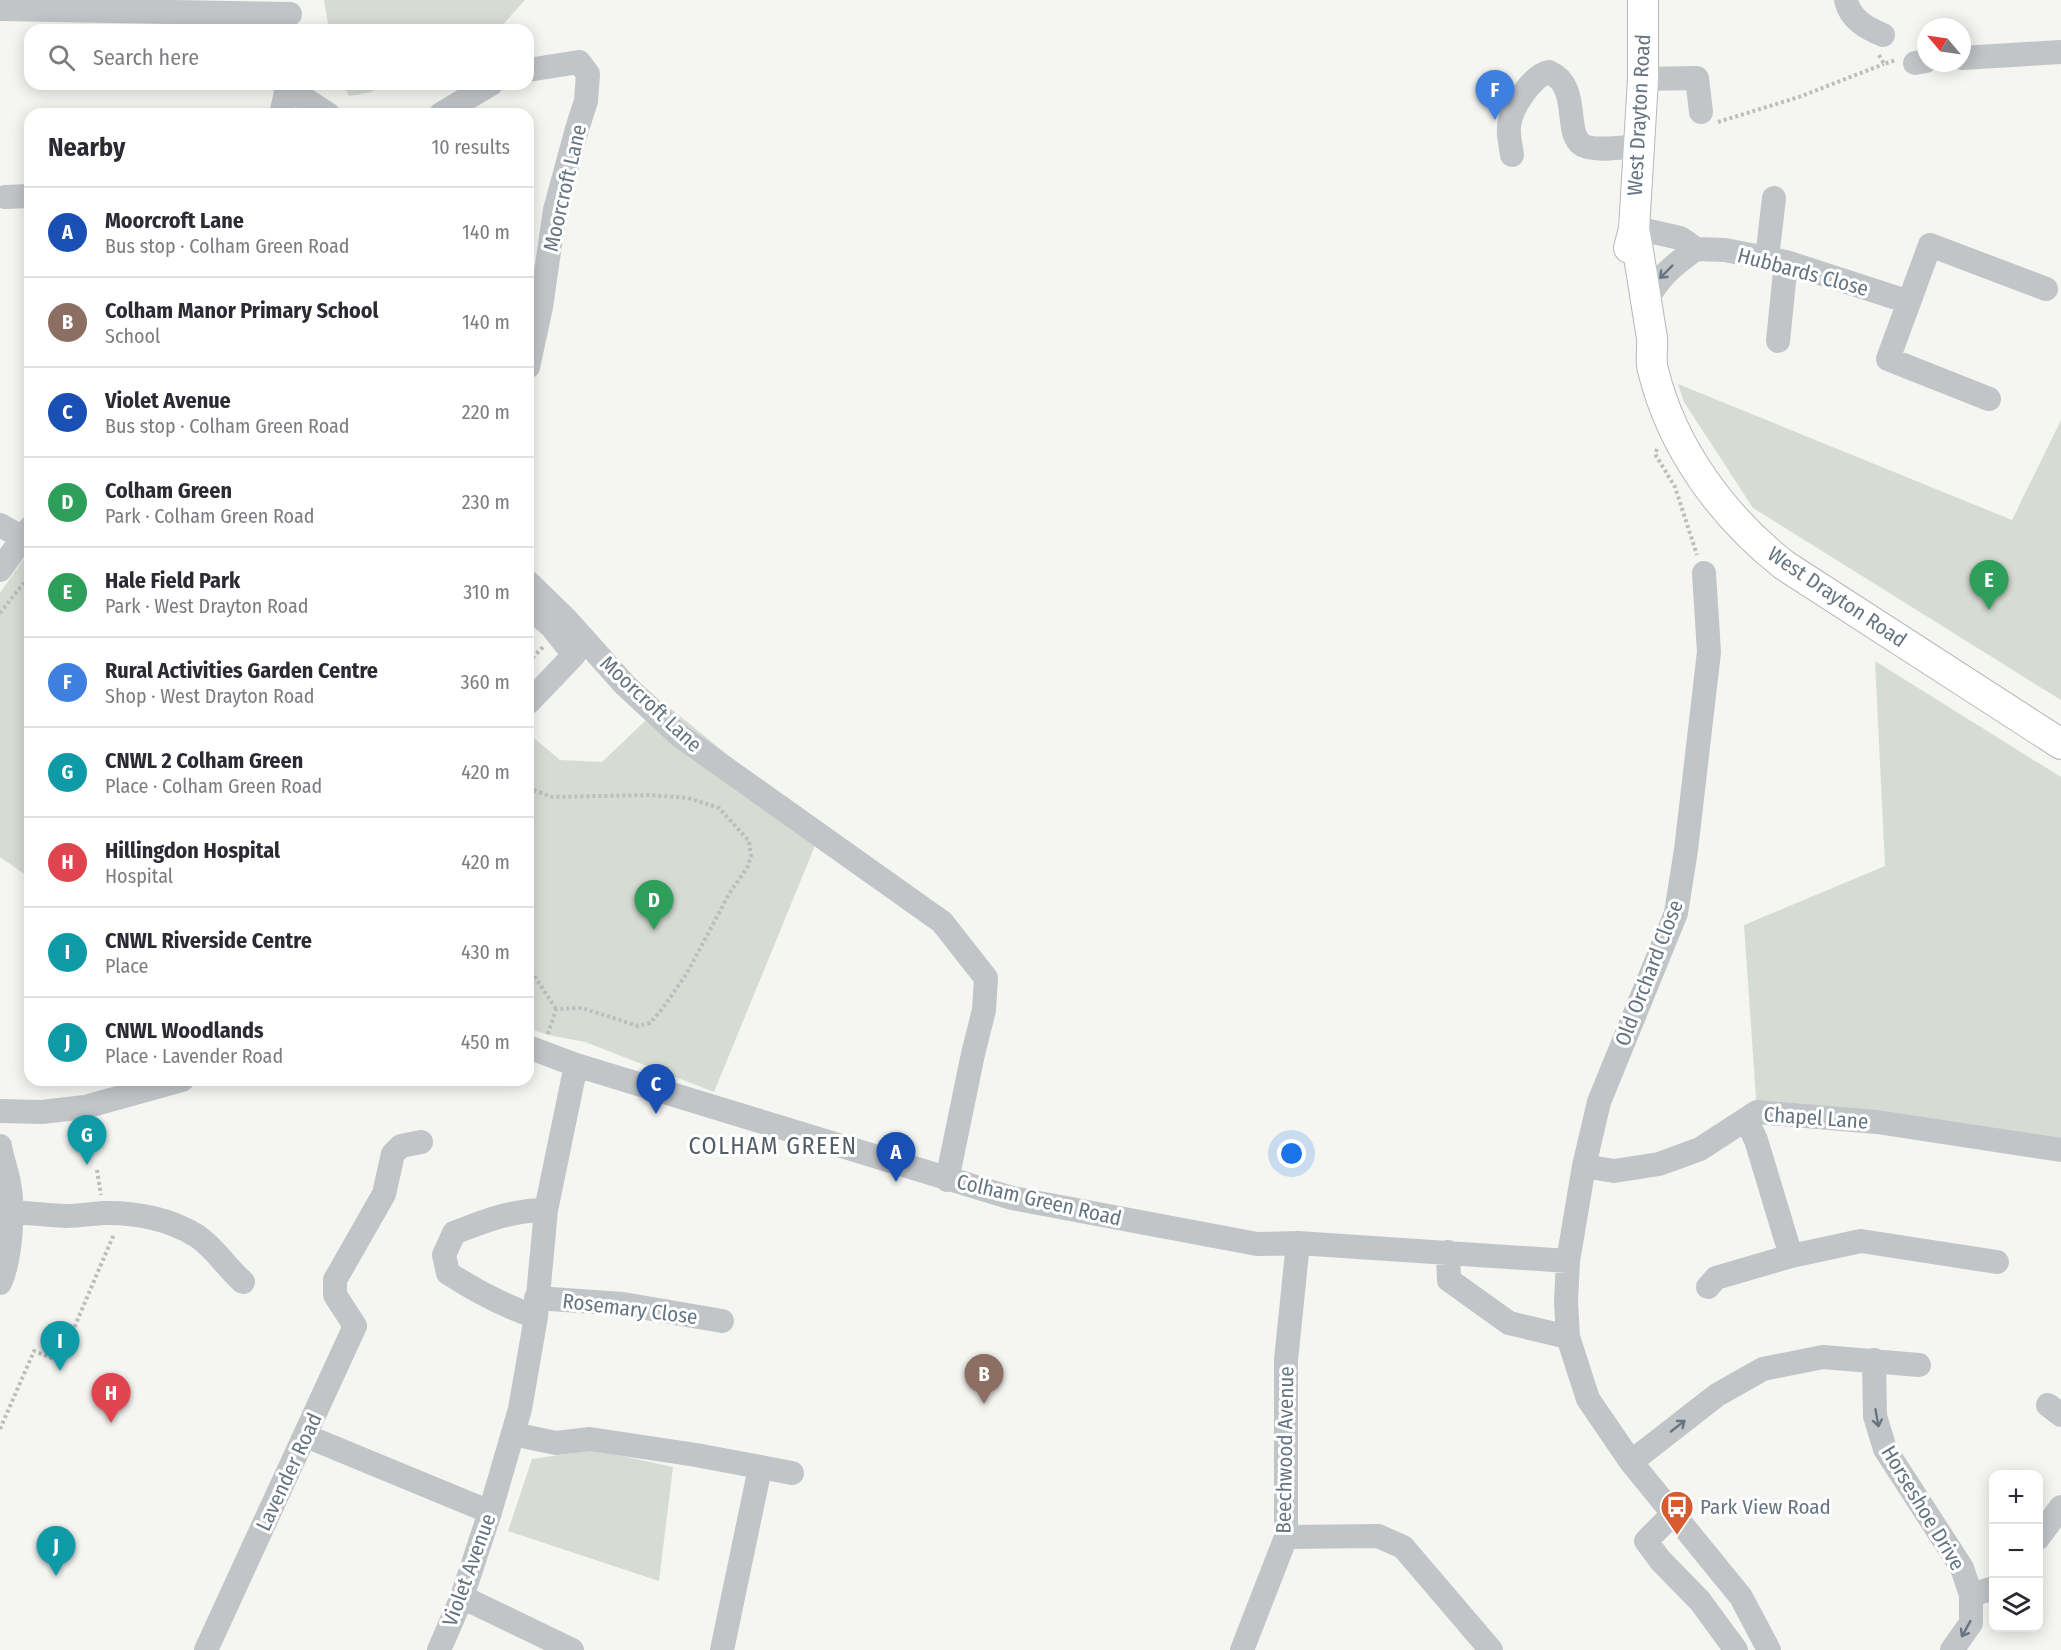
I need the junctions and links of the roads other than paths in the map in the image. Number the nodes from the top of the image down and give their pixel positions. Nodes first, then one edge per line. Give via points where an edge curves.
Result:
1 (1643, 0) edge
2 (1846, 0) edge
3 (0, 9) edge
4 (290, 15) edge
5 (1883, 36) dead end
6 (2061, 52) edge
7 (1971, 57) edge
8 (534, 69) edge
9 (1644, 79) junction
10 (287, 90) edge
11 (294, 90) edge
12 (481, 90) edge
13 (282, 108) edge
14 (319, 108) edge
15 (451, 108) edge
16 (1701, 112) road end
17 (1639, 146) junction
18 (1512, 155) dead end
19 (24, 196) edge
20 (5, 197) dead end
21 (1774, 198) dead end
22 (1634, 229) junction
23 (1696, 249) junction
24 (1777, 260) junction
25 (2046, 289) dead end
26 (1909, 302) junction
27 (1645, 303) junction
28 (534, 339) edge
29 (1778, 341) dead end
30 (1652, 367) junction
31 (1989, 399) dead end
32 (0, 525) edge
33 (24, 532) edge
34 (24, 536) edge
35 (0, 570) edge
36 (1704, 573) road end
37 (534, 588) edge
38 (534, 611) edge
39 (534, 697) edge
40 (2061, 744) edge
41 (538, 1041) edge
42 (576, 1065) junction
43 (160, 1086) edge
44 (0, 1111) edge
45 (1746, 1119) junction
46 (421, 1142) dead end
47 (0, 1146) edge
48 (2061, 1150) edge
49 (1584, 1166) junction
50 (947, 1180) junction
51 (546, 1210) junction
52 (10, 1212) junction
53 (1298, 1243) junction
54 (1448, 1252) junction
55 (1791, 1256) junction
56 (1568, 1261) junction
57 (1997, 1262) dead end
58 (243, 1282) dead end
59 (0, 1283) edge
60 (1708, 1287) dead end
61 (536, 1307) junction
62 (722, 1321) dead end
63 (1568, 1337) junction
64 (1874, 1360) junction
65 (1919, 1365) dead end
66 (513, 1434) junction
67 (306, 1436) junction
68 (1631, 1461) junction
69 (760, 1468) junction
70 (792, 1473) dead end
71 (2061, 1507) edge
72 (490, 1512) junction
73 (1673, 1514) junction
74 (2043, 1531) edge
75 (1286, 1537) junction
76 (1982, 1592) edge
77 (462, 1597) junction
78 (206, 1650) edge
79 (439, 1650) edge
80 (572, 1650) edge
81 (722, 1650) edge
82 (1242, 1650) edge
83 (1491, 1650) edge
84 (1736, 1650) edge
85 (1769, 1650) edge
86 (1952, 1650) edge

1 - 9 main road, West Drayton Road
2 - 5 street via 1853,16
3 - 4 street
6 - 7 street
8 - 28 street, Moorcroft Lane via 579,62 588,74 586,101 555,210
9 - 16 street via 1697,78
9 - 17 main road, West Drayton Road
10 - 13 street
11 - 14 street
12 - 15 street
17 - 18 street via 1592,147 1578,142 1566,89 1549,72 1537,76 1511,114
17 - 22 main road, West Drayton Road
19 - 20 street
21 - 24 street
22 - 23 street, Hubbards Close via 1680,238
22 - 27 main road, West Drayton Road
22 - 30 main road, West Drayton Road via 1625,267 1628,317 1641,354
23 - 24 street, Hubbards Close
23 -> 27 street via 1669,268
24 - 26 street, Hubbards Close
24 - 29 street
25 - 26 street via 1930,245
26 - 31 street via 1888,359
27 - 30 main road, West Drayton Road
30 - 40 main road, West Drayton Road via 1687,456 1734,518 1772,554
32 - 33 street
34 - 35 street
36 - 49 street, Old Orchard Close via 1709,652 1676,913 1599,1102
37 - 50 street, Moorcroft Lane via 680,736 942,922 986,978 984,1010
38 - 39 street via 574,655
41 - 42 street, Colham Green Road
42 - 50 street, Colham Green Road
42 - 51 street, Violet Avenue
43 - 44 street via 85,1107
45 - 48 street, Chapel Lane via 1757,1112 1877,1122
45 - 49 street, Chapel Lane via 1700,1149 1659,1164 1614,1171
45 - 55 street
46 - 67 street, Lavender Road via 401,1146 393,1154 384,1194 335,1280 335,1295 355,1326
47 - 52 street via 10,1184
49 - 56 street, Old Orchard Close
50 - 53 street, Colham Green Road via 1012,1198 1257,1245
51 - 61 street, Violet Avenue
51 - 61 street, Rosemary Close via 491,1218 454,1233 444,1255 448,1274 480,1294 508,1308
52 - 58 street via 155,1218 181,1227 211,1247
52 - 59 street via 10,1241
53 - 54 street, Colham Green Road
53 - 75 street, Beechwood Avenue via 1286,1360
54 - 56 street, Colham Green Road
54 - 63 street via 1449,1280 1509,1323
55 - 57 street via 1861,1242
55 - 60 street via 1716,1278
56 - 63 street
61 - 62 street, Rosemary Close via 623,1304
61 - 66 street, Violet Avenue
63 - 68 street via 1587,1399
64 - 65 street
68 -> 64 street via 1717,1395 1763,1370 1823,1357
64 -> 76 street, Horseshoe Drive via 1875,1416 1885,1449 1962,1568
66 - 69 street via 556,1443 590,1439
66 - 72 street, Violet Avenue
67 - 72 street
67 - 78 street, Lavender Road
68 - 73 street
69 - 70 street
69 - 81 street
71 - 74 street
72 - 77 street, Violet Avenue
73 - 84 street via 1646,1540 1700,1601
73 - 85 street via 1740,1597
75 - 82 street, Beechwood Avenue
75 - 83 street via 1378,1536 1403,1547
76 -> 86 street, Horseshoe Drive via 1971,1623
77 - 79 street, Violet Avenue
77 - 80 street

